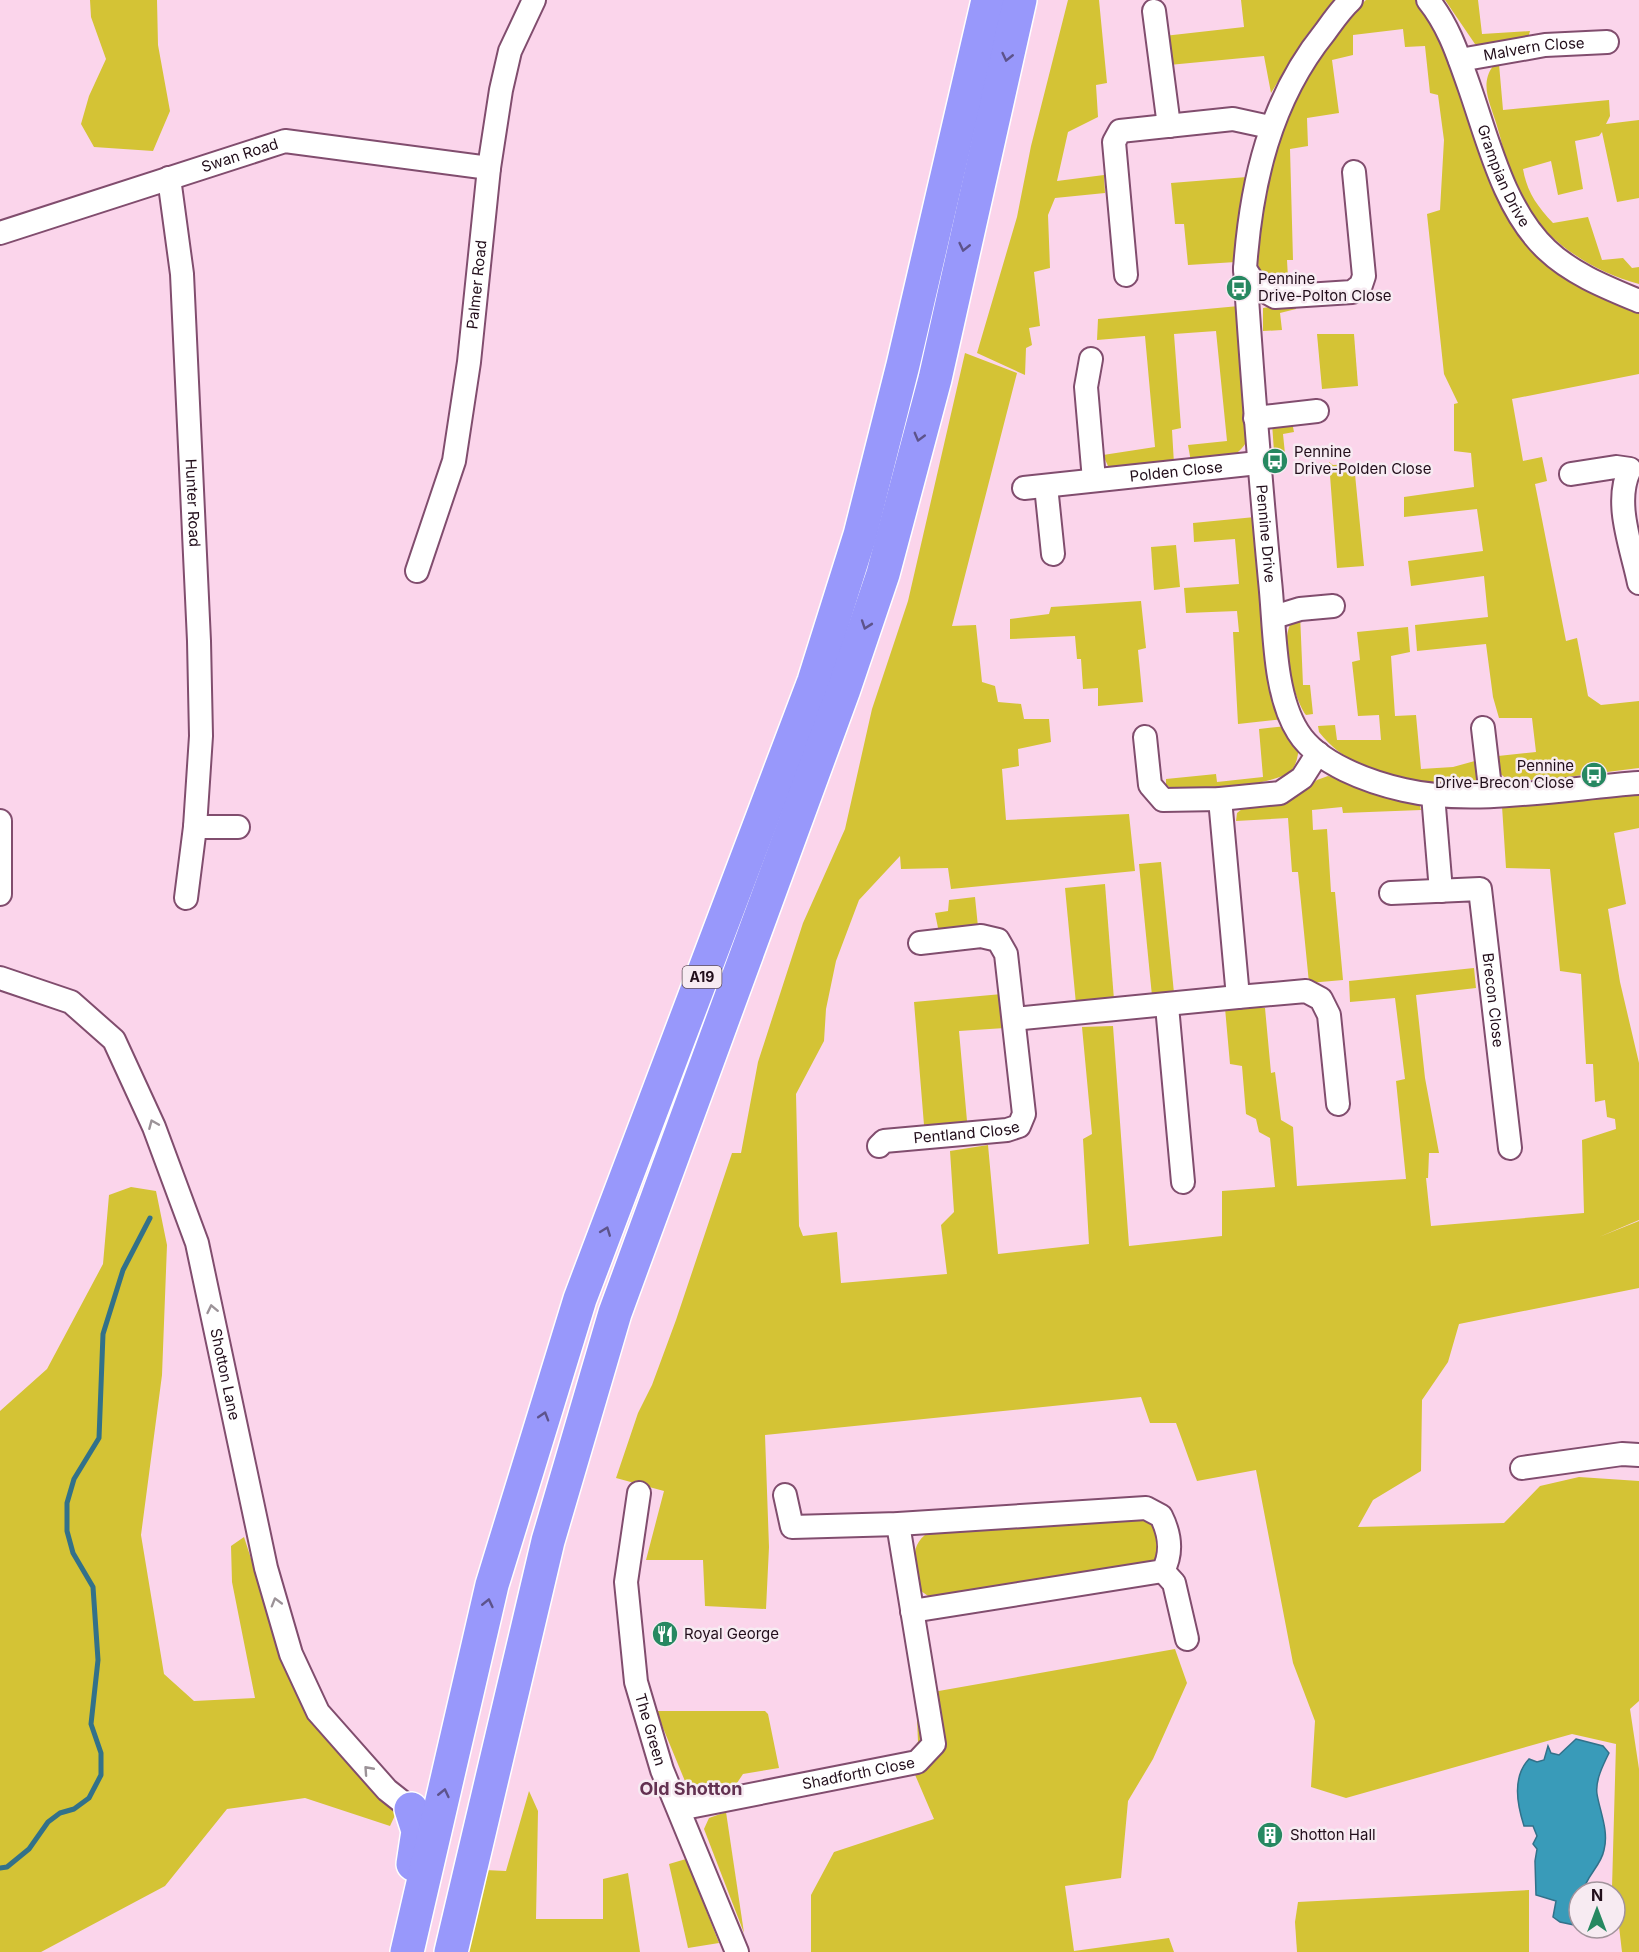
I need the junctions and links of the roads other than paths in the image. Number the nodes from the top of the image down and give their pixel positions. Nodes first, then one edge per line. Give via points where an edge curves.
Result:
1 (534, 0) edge
2 (988, 0) edge
3 (1020, 0) edge
4 (1351, 0) edge
5 (1428, 0) edge
6 (1154, 11) dead end
7 (1607, 42) dead end
8 (1460, 60) junction
9 (1169, 126) junction
10 (1270, 127) junction
11 (489, 168) junction
12 (1354, 172) dead end
13 (169, 178) junction
14 (0, 233) edge
15 (1245, 269) junction
16 (1126, 275) dead end
17 (1639, 301) edge
18 (1091, 359) dead end
19 (1317, 411) dead end
20 (1255, 418) junction
21 (1258, 463) junction
22 (1634, 465) edge
23 (1571, 474) dead end
24 (1094, 480) junction
25 (1053, 554) dead end
26 (417, 571) dead end
27 (1639, 583) edge
28 (1333, 606) dead end
29 (1274, 617) junction
30 (1483, 728) dead end
31 (1145, 737) dead end
32 (1318, 753) junction
33 (1639, 783) edge
34 (1433, 795) junction
35 (1491, 796) junction
36 (1220, 800) junction
37 (0, 821) edge
38 (195, 826) junction
39 (238, 827) dead end
40 (1441, 891) junction
41 (1391, 893) dead end
42 (0, 894) edge
43 (186, 898) dead end
44 (920, 943) dead end
45 (0, 978) edge
46 (1238, 997) junction
47 (1167, 1006) junction
48 (1014, 1019) junction
49 (1338, 1104) dead end
50 (879, 1146) dead end
51 (1510, 1148) dead end
52 (1183, 1182) dead end
53 (1639, 1455) edge
54 (1522, 1468) dead end
55 (639, 1493) dead end
56 (785, 1495) dead end
57 (898, 1524) junction
58 (1163, 1571) junction
59 (912, 1611) junction
60 (1187, 1639) dead end
61 (411, 1809) joint
62 (679, 1809) junction
63 (406, 1952) edge
64 (451, 1952) edge
65 (737, 1952) edge

1 - 11 street, Palmer Road via 510,51
63 -> 2 highway, A19 via 492,1585 580,1299 814,681 860,535
3 -> 64 highway, A19 via 934,380 883,574 615,1313 548,1541
4 - 10 street, Pennine Drive via 1315,43
5 - 8 street, Grampian Drive via 1450,33
6 - 9 street
7 - 8 street, Malvern Close via 1545,45
8 - 17 street, Grampian Drive via 1499,178 1520,214 1547,250 1592,281
9 - 10 street via 1233,119
9 - 16 street via 1120,131 1113,142
10 - 15 street, Pennine Drive via 1253,196
11 - 13 street, Swan Road via 285,141
11 - 26 street, Palmer Road via 469,362 454,461
12 - 15 street via 1364,276 1361,285 1352,292 1275,297 1257,287
13 - 14 street, Swan Road
13 - 38 street, Hunter Road via 182,274 199,630 201,736
15 - 20 street, Pennine Drive
18 - 24 street via 1086,387
19 - 20 street
20 - 21 street, Pennine Drive
21 - 24 street, Polden Close
21 - 29 street, Pennine Drive
22 - 23 street
22 - 27 street via 1624,481 1622,502
24 - 25 street, Polden Close via 1035,487
28 - 29 street via 1300,609
29 - 32 street, Pennine Drive via 1278,668 1288,710 1298,733
30 - 35 street
31 - 36 street via 1150,785 1163,800
32 - 34 street, Pennine Drive via 1373,781
32 - 36 street via 1302,778 1280,793
33 - 35 street, Pennine Drive
34 - 35 street, Pennine Drive
34 - 40 street
36 - 46 street
37 - 42 street
38 - 39 street
38 - 43 street, Hunter Road
40 - 41 street, Brecon Close
40 - 51 street, Brecon Close via 1480,889
44 - 48 street, Pentland Close via 981,936 998,940 1006,954
61 -> 45 street, Shotton Lane via 387,1790 318,1712 291,1654 266,1568 197,1243 154,1127 114,1040 71,1002
46 - 47 street
46 - 49 street via 1306,992 1321,999 1329,1015
47 - 48 street
47 - 52 street
48 - 50 street, Pentland Close via 1024,1114 1019,1126 884,1141
53 - 54 street
55 - 62 street, The Green via 626,1581 636,1682 662,1770
56 - 57 street via 792,1527
57 - 58 street via 1146,1508 1161,1516 1169,1533 1169,1560
57 - 59 street, Shadforth Close
58 - 59 street
58 - 60 street via 1174,1583
59 - 62 street, Shadforth Close via 934,1744 917,1762
61 - 63 highway via 418,1831 409,1888
62 - 65 street, The Green

